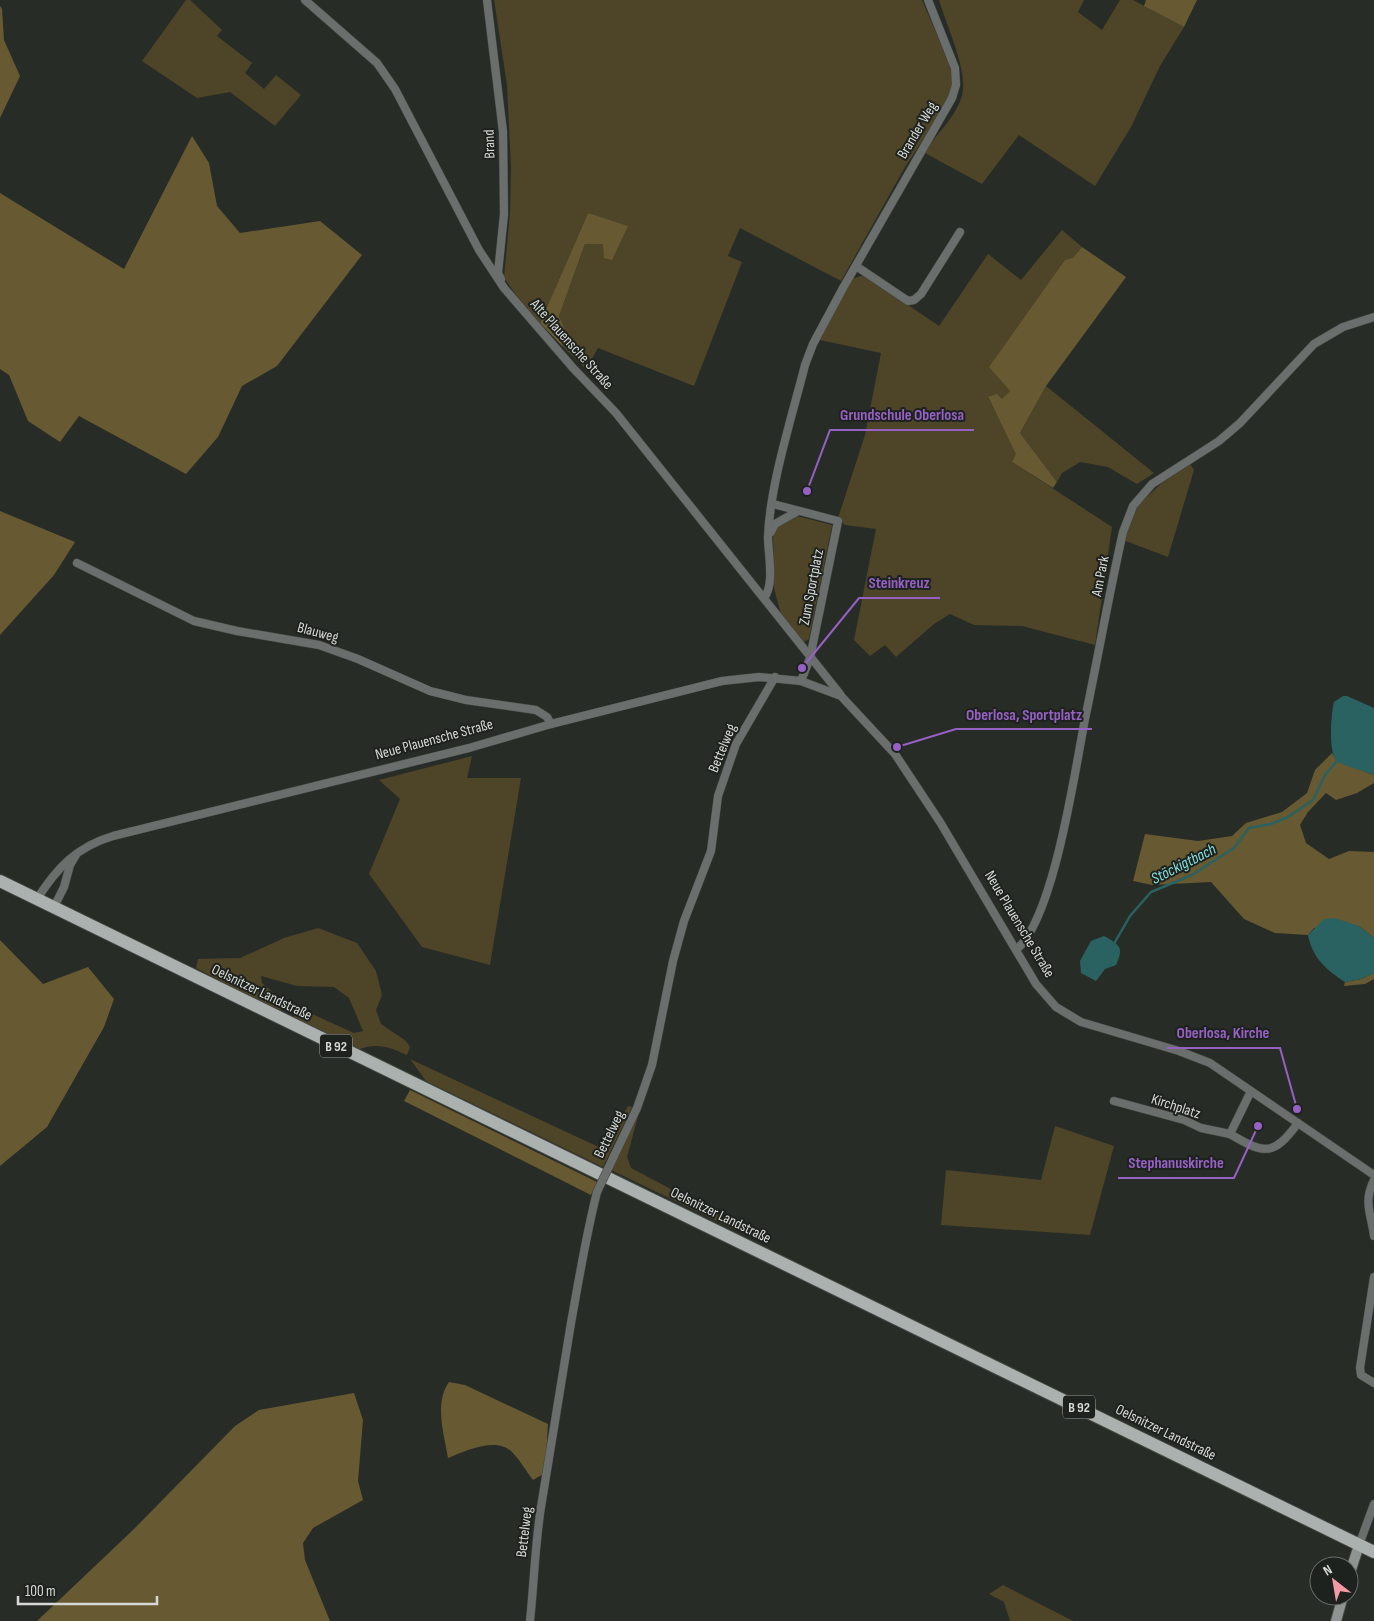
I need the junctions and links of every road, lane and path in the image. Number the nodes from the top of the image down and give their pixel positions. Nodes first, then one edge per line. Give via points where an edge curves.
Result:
1 (305, 0) edge
2 (487, 0) edge
3 (928, 0) edge
4 (960, 232) dead end
5 (856, 266) junction
6 (504, 288) junction
7 (1374, 316) edge
8 (773, 504) junction
9 (798, 511) junction
10 (768, 536) junction
11 (77, 563) dead end
12 (764, 598) junction
13 (810, 658) junction
14 (775, 677) junction
15 (801, 680) junction
16 (841, 696) junction
17 (550, 724) junction
18 (78, 851) junction
19 (0, 881) edge
20 (37, 899) junction
21 (54, 907) junction
22 (1016, 950) junction
23 (1251, 1091) junction
24 (1114, 1101) dead end
25 (1298, 1123) junction
26 (1230, 1134) junction
27 (1374, 1175) edge
28 (1374, 1180) edge
29 (1374, 1236) edge
30 (1374, 1277) edge
31 (1374, 1383) edge
32 (1374, 1504) edge
33 (1359, 1545) junction
34 (1374, 1552) edge
35 (1355, 1556) edge
36 (1340, 1606) edge
37 (530, 1621) edge
38 (1336, 1621) edge

1 - 6 street, Alte Plauensche Straße via 377,63 395,89 479,250
2 - 6 street, Brand via 503,132 504,214 498,272
3 - 5 street, Brander Weg via 955,68 956,85 952,98
4 - 5 street via 914,300 908,301
5 - 8 street, Brander Weg via 813,344 805,365
6 - 12 street, Alte Plauensche Straße via 616,413
7 - 22 street, Am Park via 1314,344 1219,442 1152,484 1133,506 1123,532 1057,860 1033,925 1024,943
8 - 9 street
8 - 10 street, Brander Weg
9 - 10 street via 775,524
9 - 13 street, Zum Sportplatz via 838,521
10 - 12 street, Brander Weg via 769,583
11 - 17 street, Blauweg via 194,621 319,645 430,691 466,700 536,710 547,717
12 - 13 street, Alte Plauensche Straße
13 - 15 street
13 - 16 street, Alte Plauensche Straße
14 - 15 street, Neue Plauensche Straße
14 - 17 street, Neue Plauensche Straße via 722,681
14 - 37 street, Bettelweg, bridge via 736,744 718,796 711,851 684,921 673,961 652,1065 637,1108 596,1192 586,1232 557,1402 541,1507
15 - 16 street, Neue Plauensche Straße
16 - 22 street, Neue Plauensche Straße via 895,754 940,822
17 - 18 street, Neue Plauensche Straße via 469,748 113,836
18 - 20 street, Neue Plauensche Straße via 56,871
18 - 21 street
19 - 20 main road, B 92
20 - 21 main road, B 92
21 - 33 main road, Oelsnitzer Landstraße / B 92
22 - 23 street, Neue Plauensche Straße via 1036,984 1056,1007 1081,1022 1210,1063
23 - 25 street, Neue Plauensche Straße
23 - 26 street
24 - 26 street, Kirchplatz
25 - 26 street, Kirchplatz via 1284,1141 1261,1150
25 - 27 street, Neue Plauensche Straße
28 - 29 street via 1368,1192
30 - 31 street via 1360,1368 1361,1375
32 - 33 street
33 - 34 main road, Oelsnitzer Landstraße / B 92
33 - 35 street
36 - 38 street

